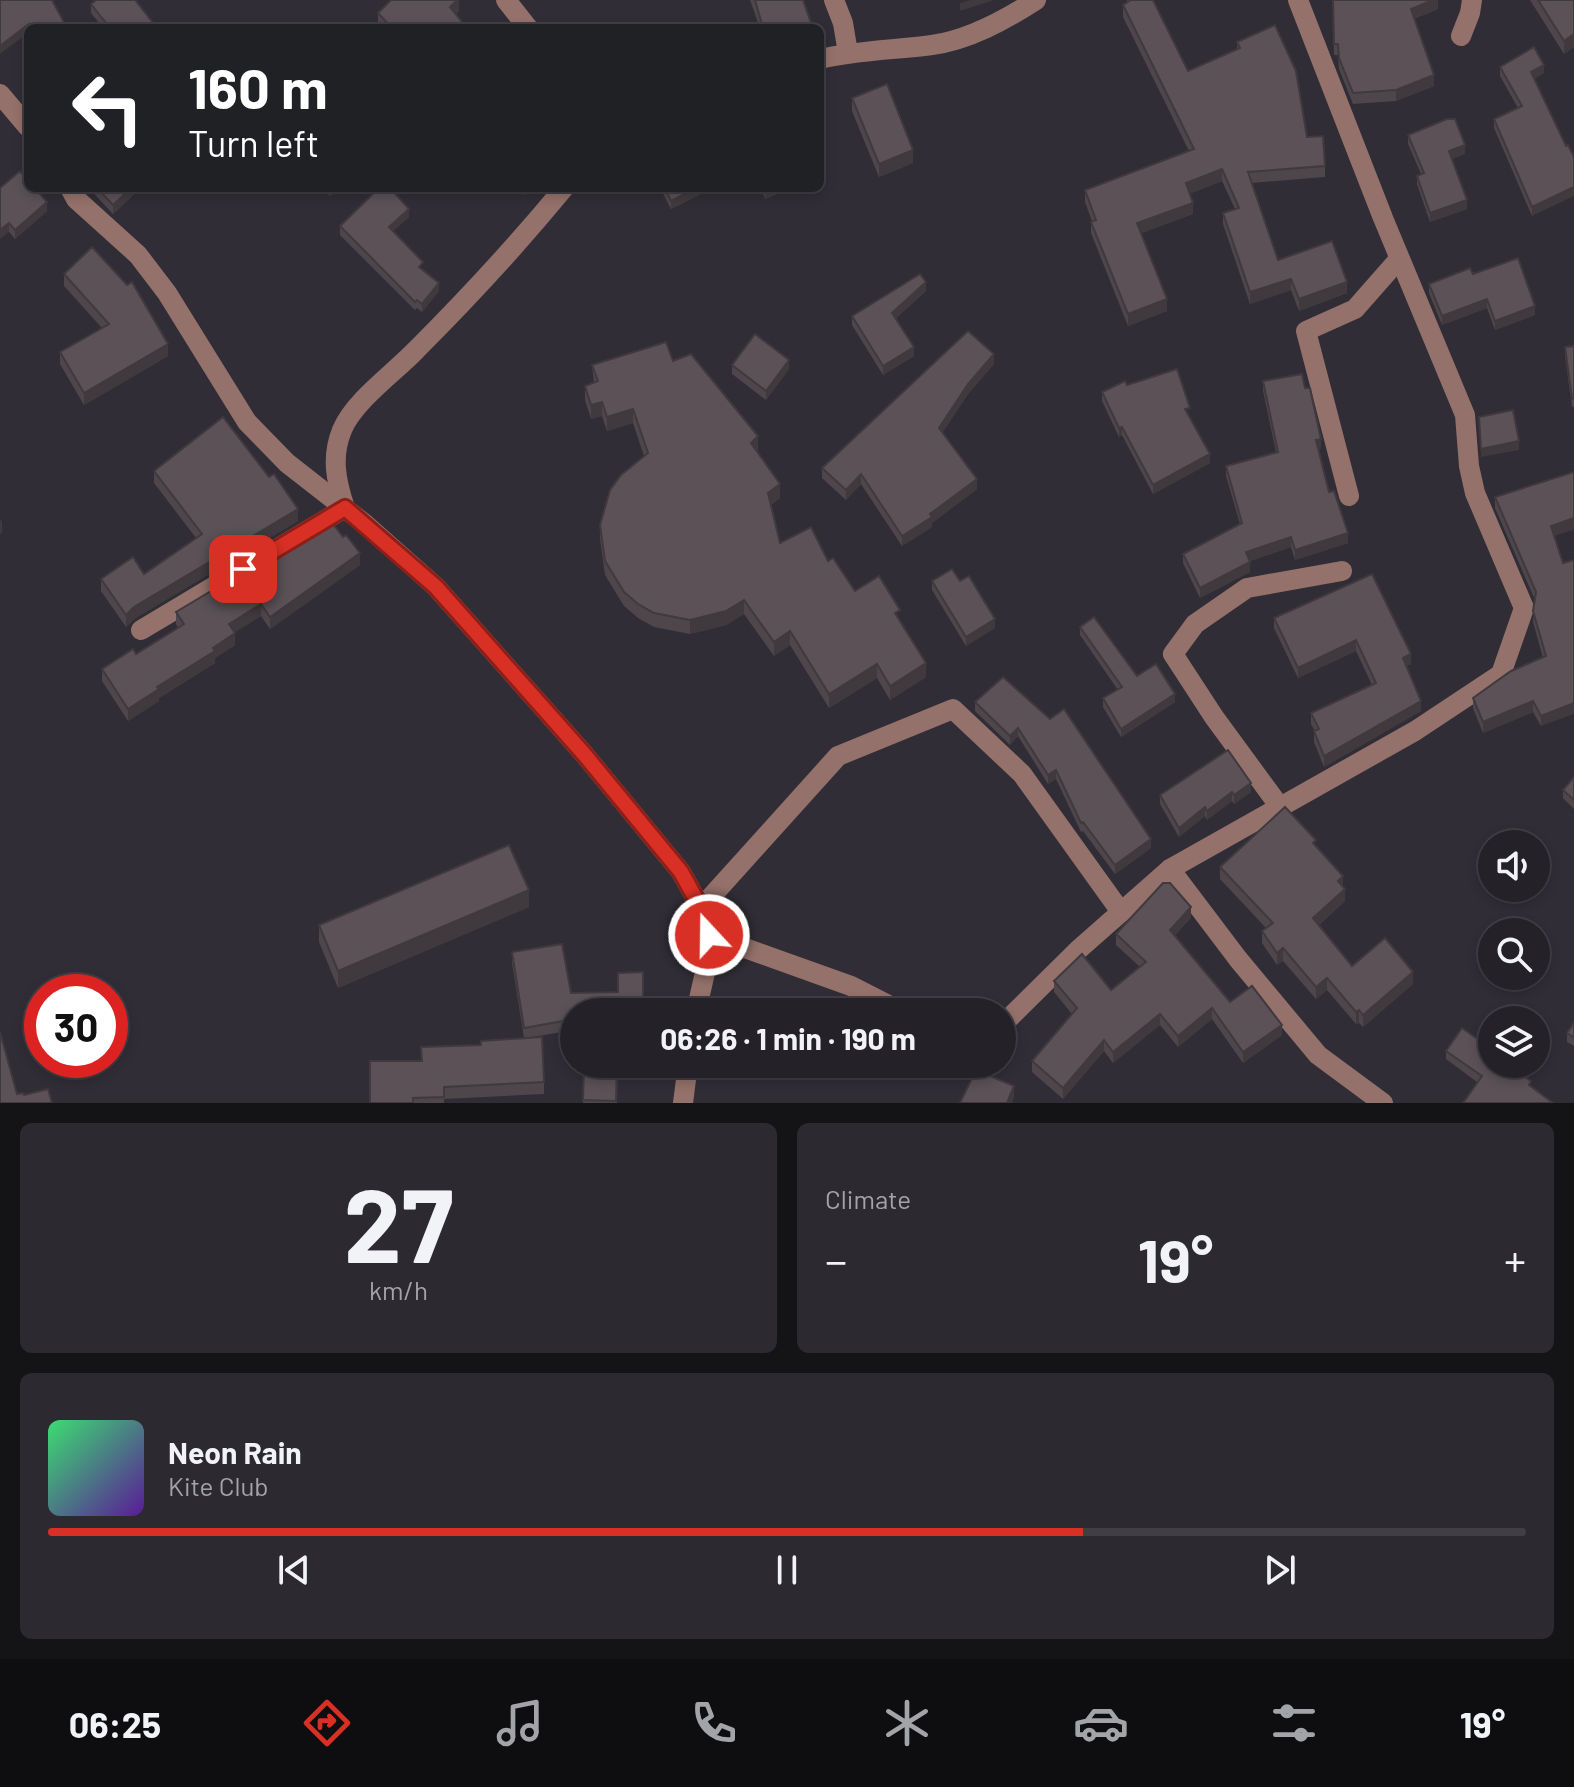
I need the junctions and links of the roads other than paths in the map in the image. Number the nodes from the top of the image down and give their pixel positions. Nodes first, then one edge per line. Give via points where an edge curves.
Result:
1 (506, 0) edge
2 (834, 0) edge
3 (1036, 0) edge
4 (1298, 0) edge
5 (1472, 0) edge
6 (525, 24) edge
7 (1461, 36) dead end
8 (848, 53) junction
9 (824, 58) edge
10 (0, 94) edge
11 (24, 122) edge
12 (72, 192) edge
13 (561, 192) edge
14 (1399, 259) junction
15 (1349, 496) dead end
16 (345, 508) junction
17 (1342, 571) dead end
18 (141, 630) dead end
19 (1280, 807) junction
20 (1170, 869) junction
21 (701, 908) junction
22 (1121, 912) junction
23 (709, 935) junction
24 (699, 998) edge
25 (875, 998) edge
26 (1016, 1012) edge
27 (686, 1078) edge
28 (683, 1103) edge
29 (1383, 1103) edge

1 - 6 street
2 - 8 street
3 - 8 street via 1010,17 936,45
4 - 14 street
5 - 7 street
8 - 9 street
10 - 11 street
12 - 16 street via 138,255 167,293 247,422 287,463
13 - 16 street via 502,262 343,427 335,470
14 - 15 street via 1355,309 1306,331
14 - 19 street via 1465,415 1475,493 1524,608 1501,674 1415,731
16 - 18 street
16 - 21 street via 436,587 542,706 681,872
17 - 19 street via 1247,588 1195,624 1173,654
19 - 20 street
20 - 22 street
20 - 29 street via 1318,1055
21 - 22 street via 838,756 953,709 1022,774
21 - 23 street
22 - 26 street
23 - 24 street
23 - 25 street
27 - 28 street

